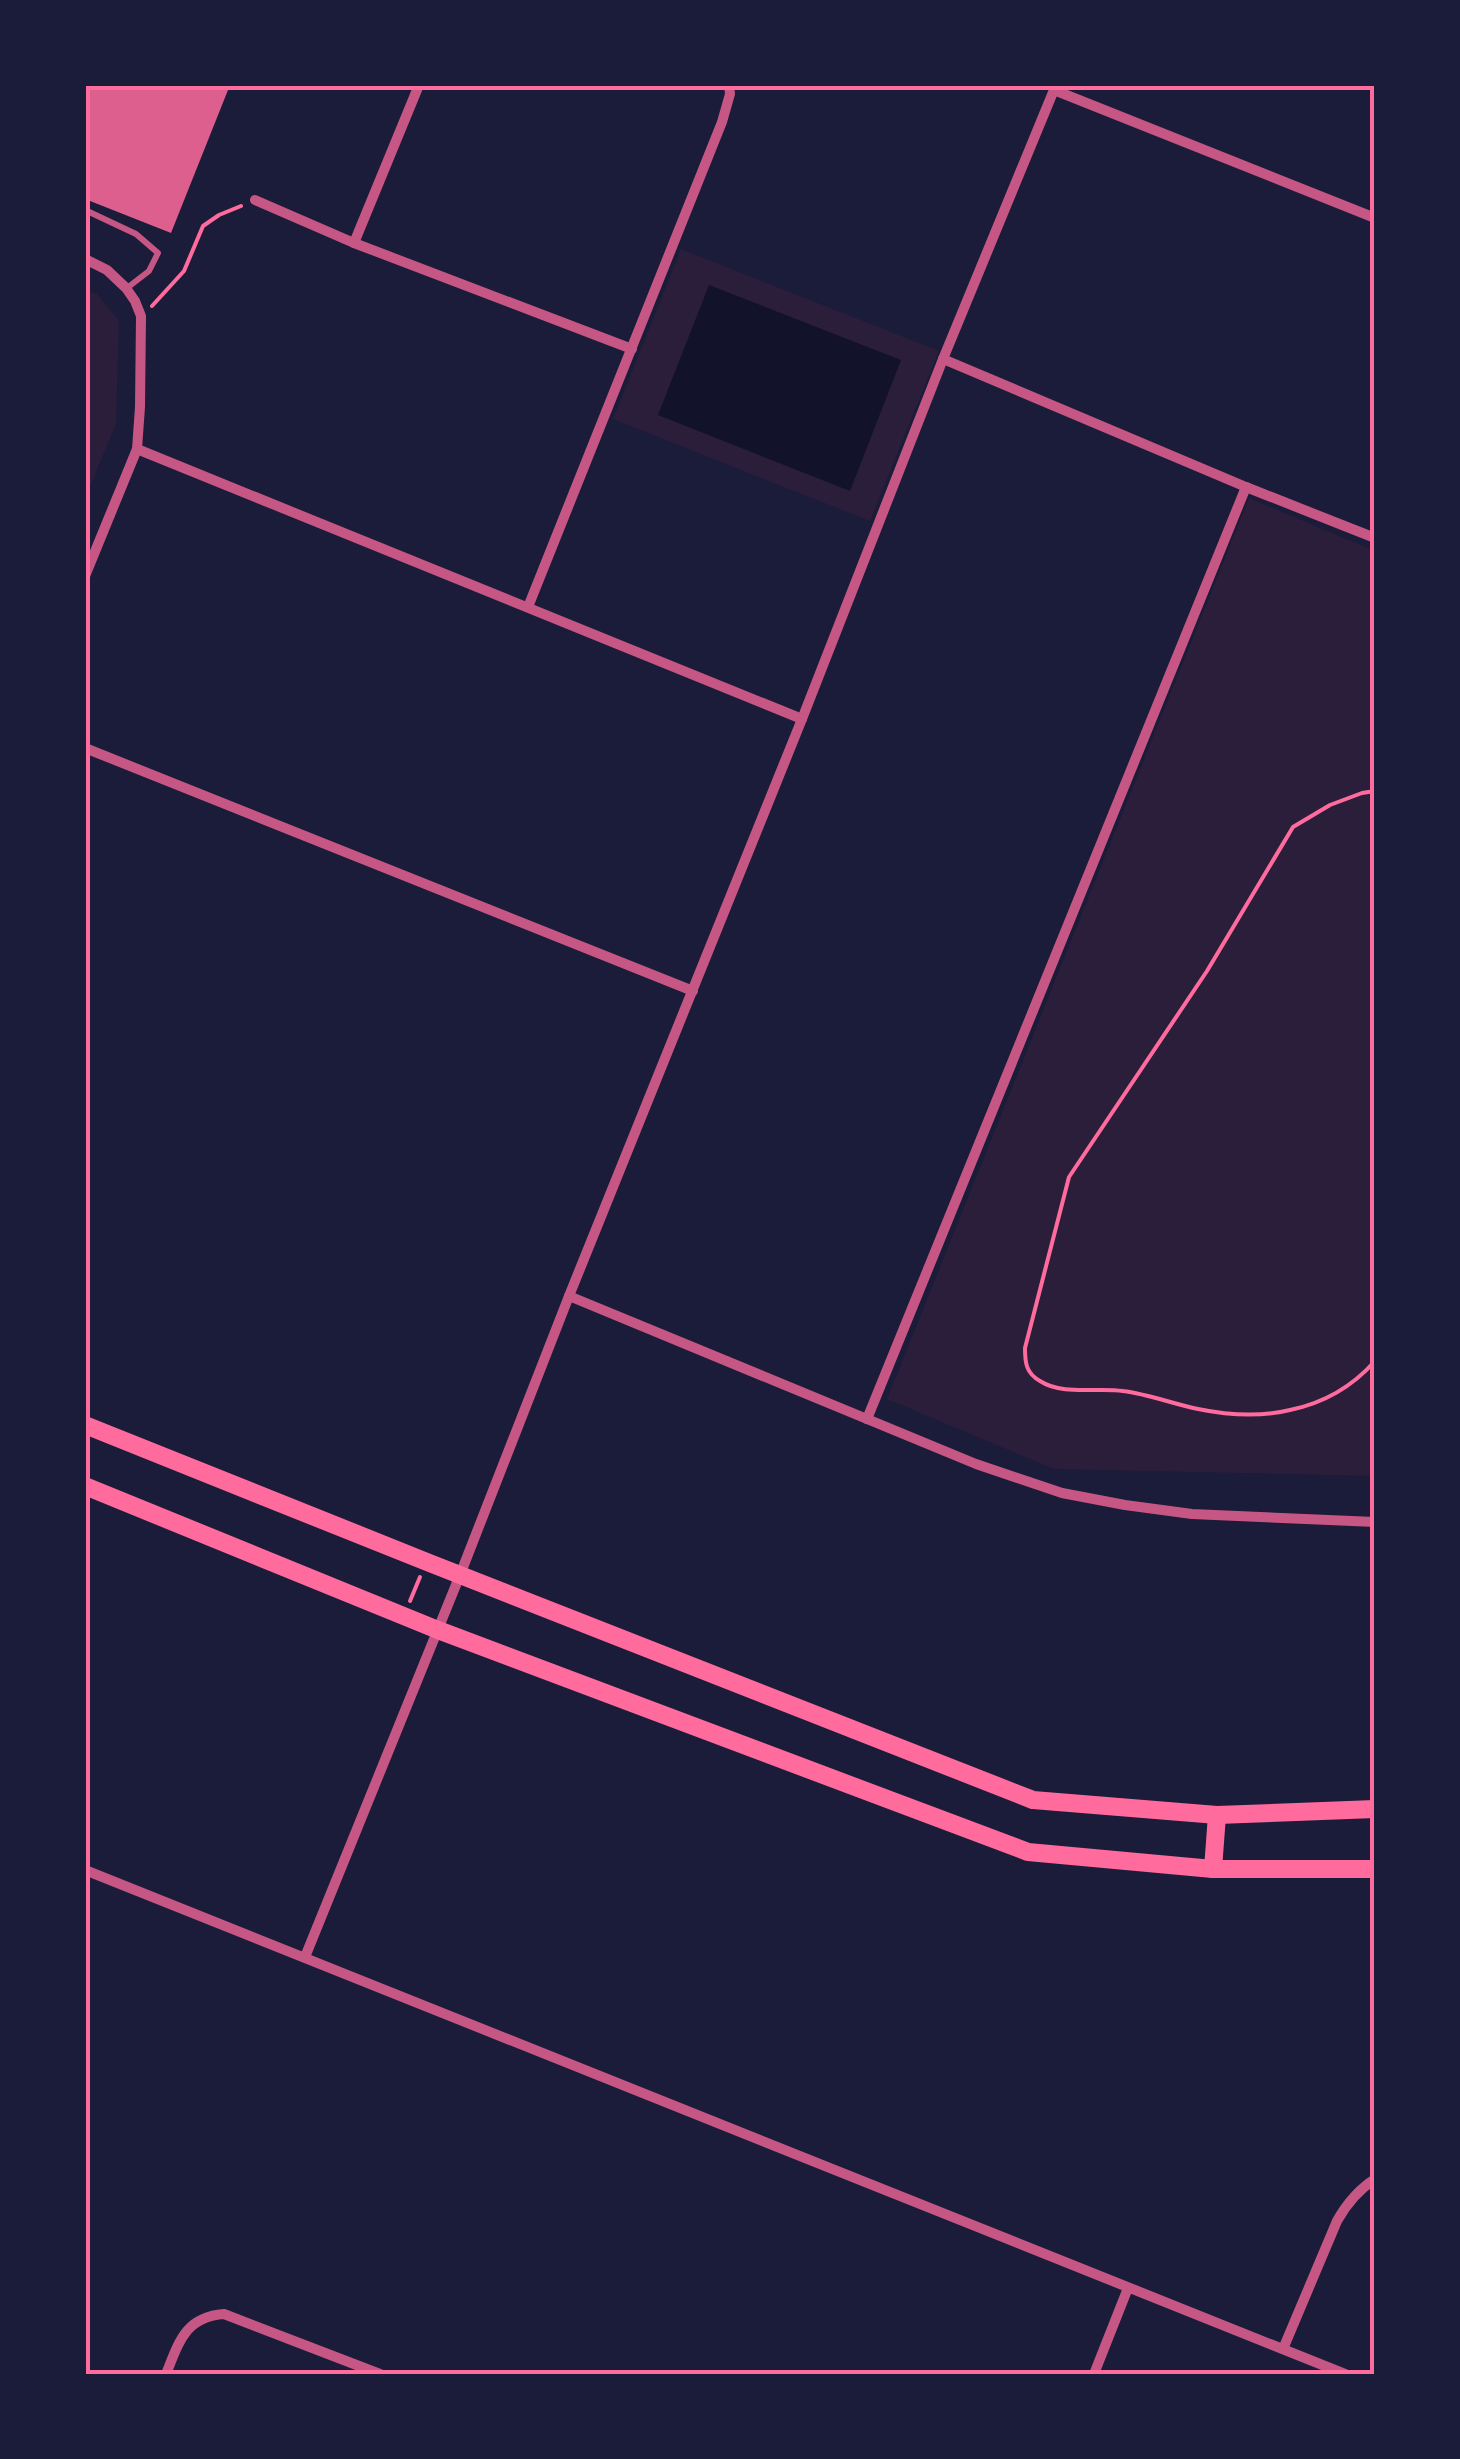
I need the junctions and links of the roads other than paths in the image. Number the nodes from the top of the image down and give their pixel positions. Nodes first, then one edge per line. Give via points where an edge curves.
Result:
1 (419, 85) edge
2 (729, 85) edge
3 (1055, 87) edge
4 (255, 200) road end
5 (85, 210) edge
6 (1375, 218) edge
7 (354, 244) junction
8 (85, 259) edge
9 (126, 288) junction
10 (632, 349) junction
11 (943, 360) junction
12 (137, 449) junction
13 (1246, 487) junction
14 (1375, 538) edge
15 (85, 576) edge
16 (528, 607) junction
17 (802, 718) junction
18 (85, 748) edge
19 (693, 991) junction
20 (569, 1296) junction
21 (867, 1419) junction
22 (85, 1425) edge
23 (85, 1486) edge
24 (1375, 1522) edge
25 (460, 1575) junction
26 (438, 1630) junction
27 (1375, 1810) edge
28 (1217, 1815) junction
29 (1213, 1869) junction
30 (85, 1870) edge
31 (1375, 1870) edge
32 (305, 1957) junction
33 (1375, 2179) edge
34 (1128, 2288) junction
35 (1283, 2349) junction
36 (166, 2374) edge
37 (380, 2374) edge
38 (1094, 2374) edge
39 (1345, 2374) edge

1 - 7 street
2 - 10 street via 722,122
3 - 6 street
3 - 11 street
4 - 7 street
5 - 9 lane via 136,234 158,253 149,271
7 - 10 street
8 - 9 street
9 - 12 street via 141,316
10 - 16 street
11 - 13 street
11 - 17 street
12 - 15 street
12 - 16 street
13 - 14 street
13 - 21 street
16 - 17 street
17 - 19 street
18 - 19 street
19 - 20 street
20 - 21 street
20 - 25 street
21 - 24 street via 1062,1493 1192,1514
22 - 25 main road
23 - 26 main road
25 - 26 street
25 - 28 main road via 1033,1800
26 - 29 main road via 1028,1852
26 - 32 street
27 - 28 main road
28 - 29 main road
29 - 31 main road
30 - 32 street
32 - 34 street
33 - 35 street via 1336,2221
34 - 35 street
34 - 38 street
35 - 39 street
36 - 37 street via 184,2333 208,2316 224,2314

